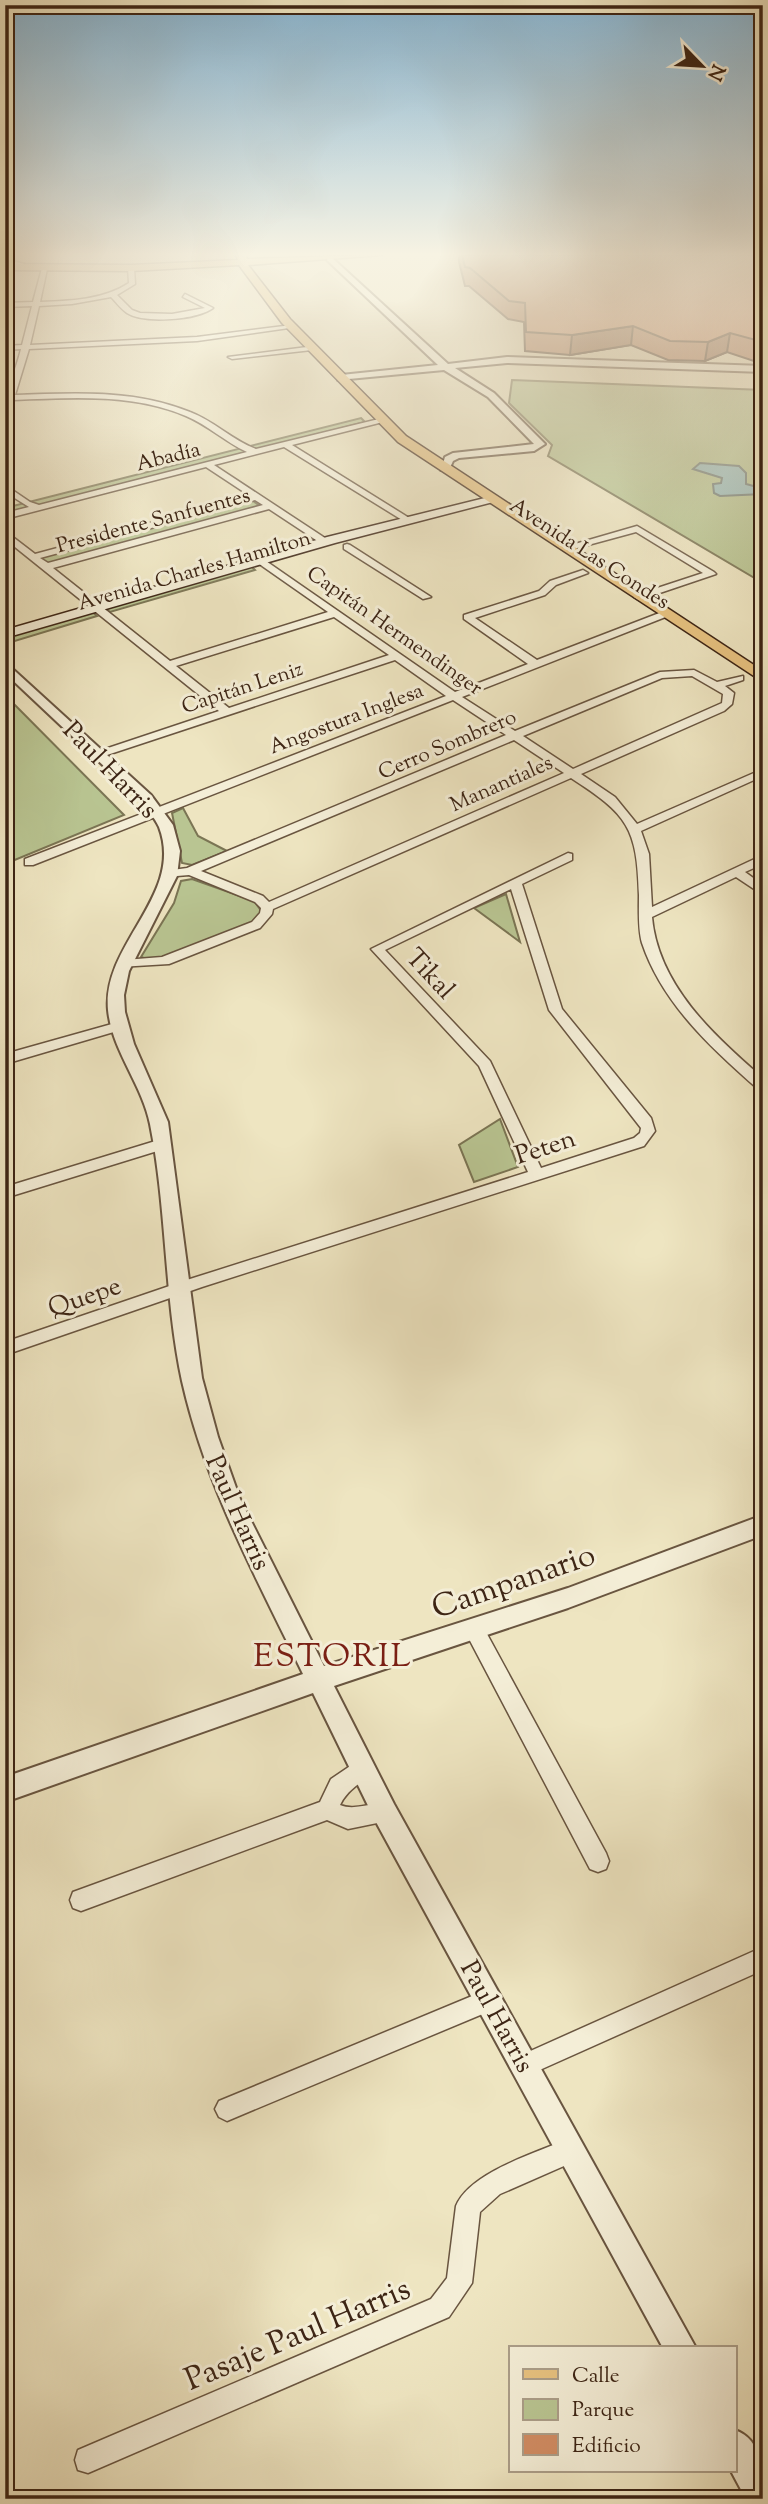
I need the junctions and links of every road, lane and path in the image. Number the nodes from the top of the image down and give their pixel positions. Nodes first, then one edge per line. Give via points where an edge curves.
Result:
1 (17, 372) edge
2 (335, 372) edge
3 (394, 372) edge
4 (454, 372) edge
5 (341, 378) junction
6 (9, 398) edge
7 (5, 409) edge
8 (377, 416) junction
9 (402, 439) junction
10 (285, 444) junction
11 (243, 445) junction
12 (255, 452) junction
13 (207, 464) junction
14 (445, 468) junction
15 (5, 488) edge
16 (256, 497) junction
17 (493, 499) junction
18 (23, 501) junction
19 (476, 503) junction
20 (5, 505) edge
21 (270, 506) junction
22 (38, 507) junction
23 (5, 516) edge
24 (410, 521) junction
25 (391, 526) junction
26 (5, 534) edge
27 (328, 541) junction
28 (347, 547) junction
29 (566, 548) junction
30 (33, 557) junction
31 (260, 561) junction
32 (45, 567) junction
33 (274, 568) junction
34 (583, 573) junction
35 (426, 597) dead end
36 (639, 597) junction
37 (95, 608) junction
38 (336, 613) junction
39 (658, 616) junction
40 (109, 617) junction
41 (5, 634) edge
42 (5, 646) edge
43 (397, 656) junction
44 (535, 664) junction
45 (169, 665) junction
46 (5, 666) edge
47 (739, 678) junction
48 (763, 678) edge
49 (719, 685) junction
50 (763, 694) edge
51 (454, 696) junction
52 (228, 712) junction
53 (515, 736) junction
54 (100, 754) junction
55 (763, 772) edge
56 (572, 773) junction
57 (158, 812) junction
58 (636, 828) junction
59 (568, 858) dead end
60 (763, 859) edge
61 (29, 862) dead end
62 (190, 871) junction
63 (736, 871) junction
64 (169, 874) junction
65 (514, 882) junction
66 (763, 891) edge
67 (267, 907) junction
68 (646, 915) junction
69 (124, 964) junction
70 (119, 1026) junction
71 (5, 1059) edge
72 (763, 1086) edge
73 (162, 1144) junction
74 (537, 1174) junction
75 (5, 1193) edge
76 (179, 1289) junction
77 (5, 1349) edge
78 (763, 1525) edge
79 (474, 1629) junction
80 (320, 1679) junction
81 (362, 1768) junction
82 (5, 1790) edge
83 (327, 1810) junction
84 (385, 1813) junction
85 (598, 1861) dead end
86 (81, 1900) dead end
87 (763, 1958) edge
88 (489, 2000) junction
89 (524, 2065) junction
90 (227, 2109) dead end
91 (571, 2150) junction
92 (679, 2346) edge
93 (736, 2448) edge
94 (88, 2460) dead end
95 (763, 2496) edge

1 - 6 street
2 - 5 main road, Avenida Las Condes
3 - 5 street
4 - 14 street via 496,399 540,444 457,455
5 - 8 main road, Avenida Las Condes
6 - 7 street
6 - 11 street via 87,396 149,401 189,414
8 - 9 main road, Avenida Las Condes
8 - 10 street, Abadía
8 - 11 street, Abadía
9 - 14 main road, Avenida Las Condes
9 - 19 main road, Avenida Las Condes via 424,464
10 - 12 street, Abadía
10 - 24 street
11 - 12 street
11 - 18 street, Abadía
12 - 13 street, Abadía
13 - 16 street
13 - 22 street, Abadía
14 - 17 main road, Avenida Las Condes
15 - 18 street
16 - 21 street
16 - 30 street, Presidente Sanfuentes
17 - 19 main road, Avenida Charles Hamilton
17 - 29 main road, Avenida Las Condes
18 - 20 street, Abadía
18 - 22 street
19 - 24 main road, Avenida Charles Hamilton
19 - 34 main road, Avenida Las Condes
21 - 27 street
21 - 32 street, Presidente Sanfuentes
22 - 23 street, Abadía
24 - 25 main road, Avenida Charles Hamilton
25 - 27 main road, Avenida Charles Hamilton
25 - 28 main road, Avenida Charles Hamilton
26 - 30 street
27 - 28 main road
27 - 31 main road, Avenida Charles Hamilton
28 - 33 main road, Avenida Charles Hamilton
28 - 35 street
29 - 36 main road, Avenida Las Condes
29 - 36 street via 636,529 711,574
30 - 32 street
31 - 33 street, Capitán Hermendinger
31 - 37 main road, Avenida Charles Hamilton
32 - 37 street
33 - 38 street, Capitán Hermendinger
33 - 40 main road, Avenida Charles Hamilton
34 - 39 main road, Avenida Las Condes
34 - 44 street via 553,583 542,593 467,618
36 - 39 main road, Avenida Las Condes
37 - 40 street
37 - 41 main road, Avenida Charles Hamilton
38 - 43 street, Capitán Hermendinger
38 - 45 street
39 - 44 street, Angostura Inglesa
39 - 47 main road, Avenida Las Condes
39 - 48 main road, Avenida Las Condes
40 - 42 main road, Avenida Charles Hamilton
40 - 45 street
43 - 51 street, Capitán Hermendinger
43 - 52 street, Capitán Leniz
44 - 51 street, Angostura Inglesa
45 - 52 street
46 - 54 street, Paul Harris
47 - 49 street
47 - 50 main road, Avenida Las Condes
49 - 53 street, Cerro Sombrero via 694,673 666,673
49 - 56 street, Manantiales via 729,693 724,707
51 - 53 street, Capitán Hermendinger
51 - 57 street, Angostura Inglesa
52 - 54 street, Capitán Leniz
53 - 56 street, Capitán Hermendinger
53 - 62 street, Cerro Sombrero
54 - 57 street, Paul Harris
55 - 58 street
56 - 58 street, Capitán Hermendinger via 611,799
56 - 67 street, Manantiales
57 - 61 street, Angostura Inglesa
57 - 64 street, Paul Harris via 170,848
58 - 68 street, Capitán Hermendinger via 647,877
59 - 65 street, Tikal
60 - 63 street
62 - 64 street, Cerro Sombrero
62 - 67 street
63 - 66 street
63 - 68 street
64 - 69 street, Paul Harris via 158,909
65 - 74 street, Peten via 556,1010 648,1129 639,1142
65 - 74 street, Tikal via 377,950 485,1064
67 - 69 street, Manantiales via 256,925 164,961
68 - 72 street, Capitán Hermendinger via 648,943 674,989 711,1041
69 - 70 street, Paul Harris via 116,995
70 - 71 street
70 - 73 street, Paul Harris via 153,1101
73 - 75 street
73 - 76 street, Paul Harris
74 - 76 street, Peten
76 - 77 street, Quepe
76 - 80 street, Paul Harris via 196,1397 218,1470 239,1522
78 - 79 street, Campanario
79 - 80 street, Campanario
79 - 85 street
80 - 81 street, Paul Harris
80 - 82 street, Campanario
81 - 83 street via 338,1786
81 - 84 street, Paul Harris
83 - 84 street via 348,1819
83 - 86 street
84 - 88 street, Paul Harris
87 - 89 street
88 - 89 street, Paul Harris
88 - 90 street
89 - 91 street, Paul Harris
91 - 92 street, Paul Harris
91 - 94 street, Pasaje Paul Harris via 491,2185 468,2206 458,2283 440,2308
93 - 95 street

